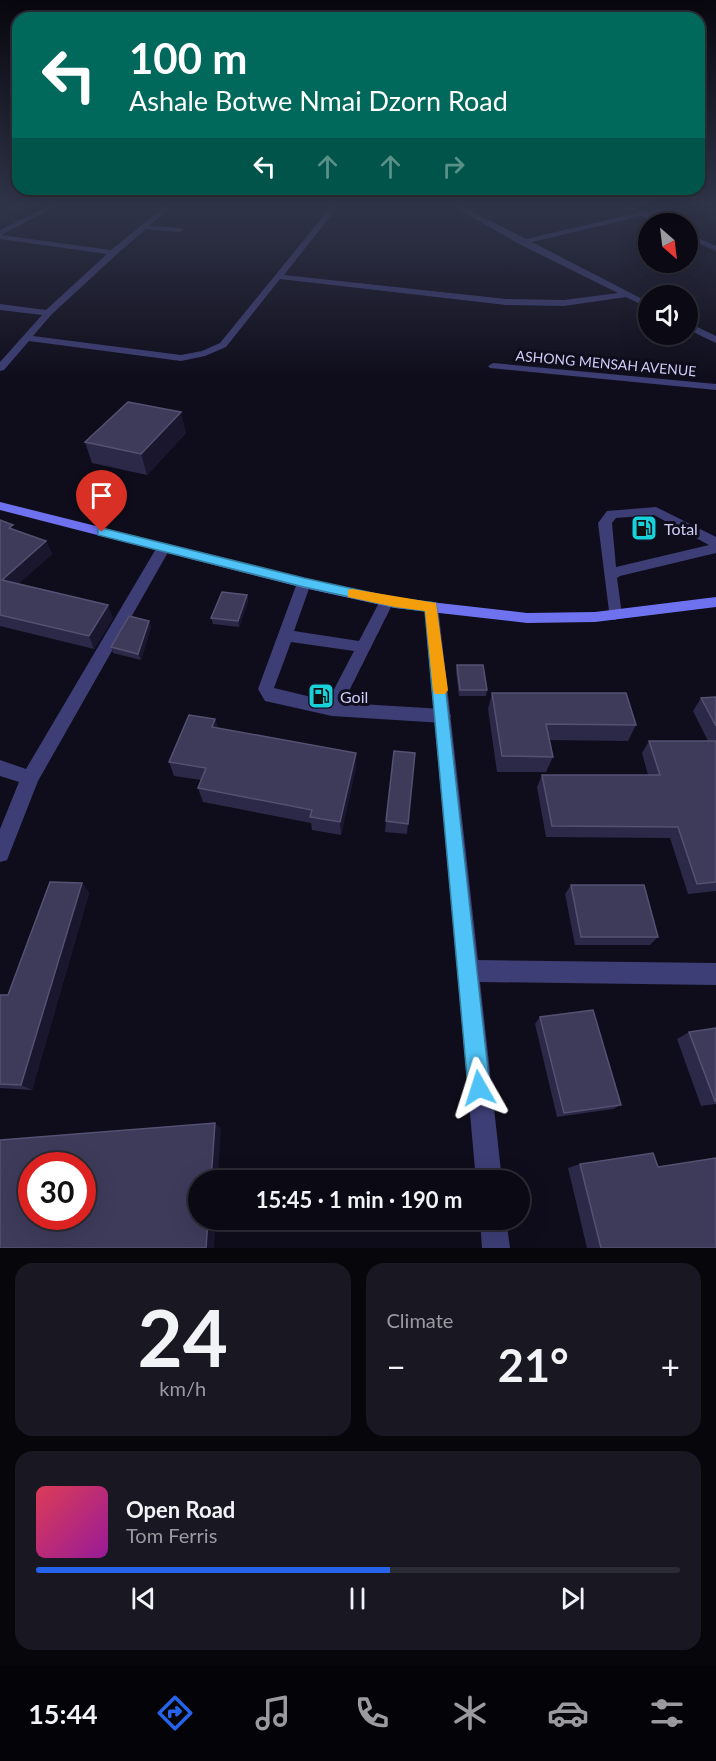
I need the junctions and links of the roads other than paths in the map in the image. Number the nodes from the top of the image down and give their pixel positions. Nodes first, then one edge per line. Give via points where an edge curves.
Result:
1 (101, 263) edge
2 (291, 263) edge
3 (565, 263) edge
4 (280, 277) junction
5 (627, 294) junction
6 (638, 300) edge
7 (0, 307) edge
8 (48, 313) junction
9 (698, 331) edge
10 (27, 338) junction
11 (716, 340) edge
12 (493, 366) dead end
13 (0, 368) edge
14 (716, 387) edge
15 (0, 506) edge
16 (716, 543) edge
17 (164, 547) junction
18 (716, 548) edge
19 (610, 576) junction
20 (304, 583) junction
21 (387, 601) junction
22 (716, 602) edge
23 (431, 606) junction
24 (615, 615) junction
25 (285, 635) junction
26 (363, 647) junction
27 (332, 709) junction
28 (443, 716) junction
29 (0, 768) edge
30 (30, 778) junction
31 (0, 853) edge
32 (466, 971) junction
33 (716, 974) edge
34 (488, 1170) edge
35 (494, 1230) edge
36 (496, 1248) edge

1 - 8 street
2 - 4 street
3 - 5 street
4 - 5 street via 506,302 564,303
4 - 10 street via 223,345 205,353 181,358
5 - 6 street
7 - 8 street
8 - 10 street
9 - 11 street
10 - 13 street
12 - 14 street, ASHONG MENSAH AVENUE
15 - 17 main road
16 - 19 street via 656,511 612,514 605,523
17 - 20 main road
17 - 30 street
18 - 19 street
19 - 24 street
20 - 21 main road
20 - 25 street
21 - 23 main road
21 - 26 street
22 - 24 main road
23 - 24 main road via 527,618
23 - 28 street
25 - 26 street
25 - 27 street via 266,689 270,696
26 - 27 street
27 - 28 street
28 - 32 street
29 - 30 street
30 - 31 street
32 - 33 street
32 - 34 street
35 - 36 street

